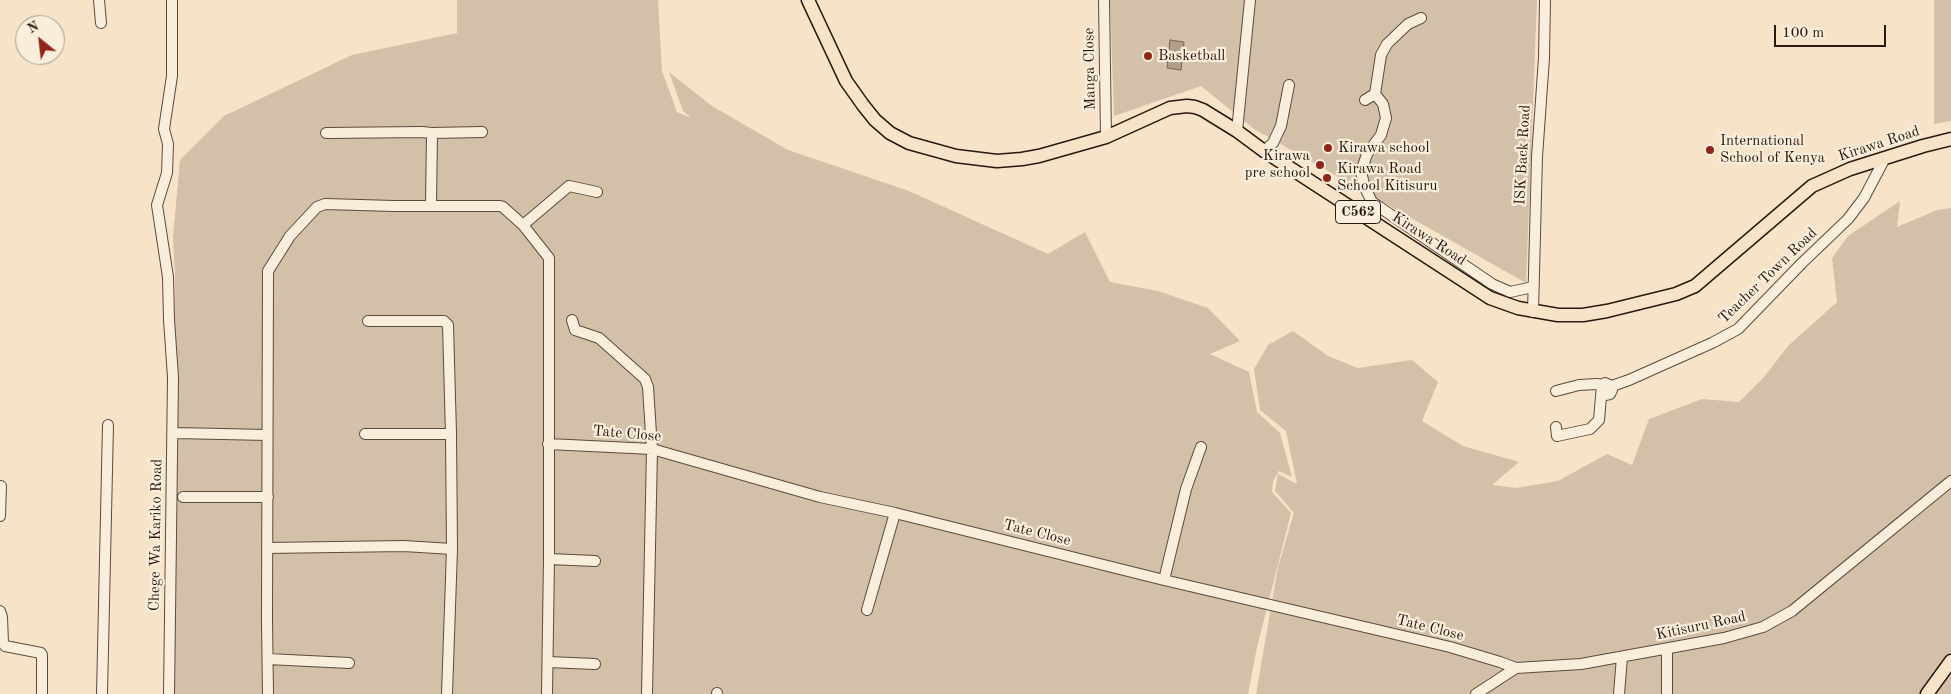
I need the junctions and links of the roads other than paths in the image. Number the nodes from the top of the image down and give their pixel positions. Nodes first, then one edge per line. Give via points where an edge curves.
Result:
1 (99, 0) edge
2 (172, 0) edge
3 (808, 0) edge
4 (1104, 0) edge
5 (1250, 0) edge
6 (1545, 0) edge
7 (1421, 18) dead end
8 (101, 23) dead end
9 (1289, 85) dead end
10 (1375, 94) junction
11 (1365, 100) dead end
12 (1236, 131) junction
13 (482, 132) dead end
14 (326, 133) dead end
15 (432, 133) junction
16 (1106, 136) junction
17 (1951, 140) edge
18 (1264, 151) junction
19 (1884, 160) junction
20 (597, 192) dead end
21 (431, 205) junction
22 (523, 225) junction
23 (1533, 288) junction
24 (1533, 312) junction
25 (572, 320) dead end
26 (368, 321) dead end
27 (1605, 388) junction
28 (1556, 391) dead end
29 (108, 425) dead end
30 (1556, 428) dead end
31 (176, 433) dead end
32 (365, 434) dead end
33 (452, 434) junction
34 (267, 435) junction
35 (548, 444) junction
36 (1201, 447) dead end
37 (652, 449) junction
38 (1951, 480) edge
39 (1, 486) dead end
40 (183, 497) dead end
41 (268, 497) junction
42 (895, 513) junction
43 (0, 516) edge
44 (267, 548) junction
45 (452, 549) junction
46 (549, 559) junction
47 (595, 561) dead end
48 (1164, 580) junction
49 (867, 610) dead end
50 (0, 611) edge
51 (1667, 649) junction
52 (1622, 657) junction
53 (268, 659) junction
54 (1951, 661) edge
55 (548, 662) junction
56 (349, 663) dead end
57 (595, 664) dead end
58 (1516, 668) junction
59 (42, 694) edge
60 (102, 694) edge
61 (170, 694) edge
62 (268, 694) edge
63 (447, 694) edge
64 (547, 694) edge
65 (647, 694) edge
66 (1476, 694) edge
67 (1619, 694) edge
68 (1667, 694) edge
69 (1928, 694) edge

1 - 8 street
2 - 61 street, Chege Wa Kariko Road via 172,76 164,129 168,144 167,173 158,206 168,277 173,377
3 - 16 main road, Kirawa Road / C562 via 846,81 883,126 909,143 956,156 997,161 1039,156
4 - 16 street, Manga Close
5 - 12 street
6 - 23 street, ISK Back Road
7 - 10 street via 1408,24 1387,44 1381,55
9 - 18 street via 1281,126 1273,143
10 - 11 street
10 - 23 street via 1383,104 1386,118 1381,135 1367,154 1361,172 1372,202 1492,284 1510,292
12 - 16 main road, Kirawa Road / C562 via 1203,110 1179,106
12 - 18 main road, Kirawa Road / C562
13 - 15 street
14 - 15 street
15 - 21 street
17 - 19 main road, Kirawa Road / C562
18 - 24 main road, Kirawa Road / C562 via 1477,290 1503,304
19 - 24 main road, Kirawa Road / C562 via 1850,169 1812,186 1695,286 1676,294 1583,315
19 - 27 street, Teacher Town Road via 1864,198 1848,219 1738,329 1712,344
20 - 22 street via 569,186
21 - 22 street via 500,206
21 - 34 street via 325,204 317,207 290,236 268,271
22 - 35 street via 549,258
23 - 24 street, ISK Back Road
25 - 37 street via 575,330 599,338 645,379
26 - 33 street via 447,322
27 - 28 street, Teacher Town Road via 1597,384 1579,385
27 - 30 street via 1599,420 1590,429 1557,436
29 - 60 street
31 - 34 street
32 - 33 street
33 - 45 street
34 - 41 street
35 - 37 street, Tate Close
35 - 46 street
36 - 48 street via 1186,490
37 - 42 street, Tate Close via 820,497
37 - 65 street
38 - 51 street, Kitisuru Road via 1792,611 1753,631
39 - 43 street
40 - 41 street
41 - 44 street
42 - 48 street, Tate Close
42 - 49 street
44 - 45 street via 404,546
44 - 53 street
45 - 63 street
46 - 47 street
46 - 55 street
48 - 58 street, Tate Close via 1450,647
50 - 59 street via 5,646 41,652
51 - 52 street, Kitisuru Road
51 - 68 street
52 - 58 street, Kitisuru Road via 1581,664
52 - 67 street
53 - 56 street
53 - 62 street
54 - 69 main road
55 - 57 street
55 - 64 street
58 - 66 street, Kitisuru Road

